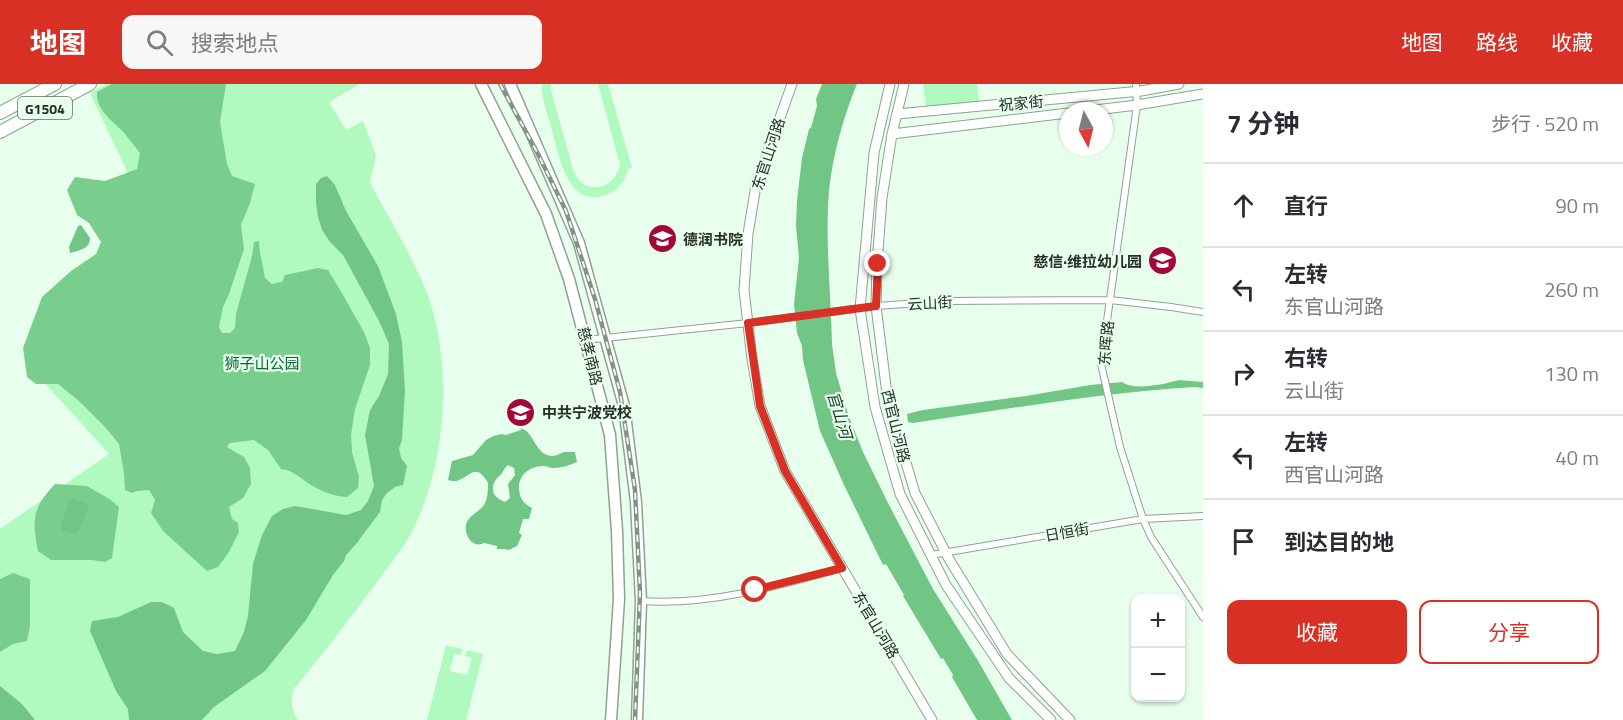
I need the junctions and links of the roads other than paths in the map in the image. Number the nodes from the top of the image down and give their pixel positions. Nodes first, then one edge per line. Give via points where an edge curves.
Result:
1 (55, 84) edge
2 (90, 84) edge
3 (481, 84) edge
4 (510, 84) edge
5 (792, 84) edge
6 (890, 84) edge
7 (904, 84) edge
8 (1179, 84) edge
9 (1136, 88) edge
10 (1203, 94) edge
11 (1137, 105) junction
12 (1113, 108) edge
13 (0, 113) edge
14 (897, 114) junction
15 (1059, 114) edge
16 (0, 132) edge
17 (892, 134) junction
18 (1110, 300) junction
19 (876, 306) junction
20 (860, 309) junction
21 (1203, 312) edge
22 (748, 323) junction
23 (606, 338) junction
24 (586, 340) junction
25 (1203, 516) edge
26 (1143, 519) junction
27 (946, 552) junction
28 (931, 555) junction
29 (842, 568) junction
30 (641, 601) junction
31 (1203, 617) edge
32 (611, 720) edge
33 (637, 720) edge
34 (932, 720) edge
35 (1050, 720) edge
36 (1070, 720) edge

1 - 13 highway, G1504
2 - 16 highway, G1504
3 - 24 main road, 慈孝南路 via 546,214
4 - 23 main road, 慈孝南路 via 579,243
5 - 22 street, 东官山河路 via 756,185 744,290
6 - 20 street, 西官山河路 via 874,153
7 - 14 street, 西官山河路
8 - 9 street, 祝家街
9 - 11 street, 东晖路
9 - 14 street, 祝家街
10 - 11 street
11 - 12 street
11 - 18 street, 东晖路
14 - 17 street, 西官山河路
15 - 17 street, 祝家街
17 - 19 street, 西官山河路 via 882,198
18 - 19 street, 云山街 via 950,301
18 - 21 street, 云山街
18 - 26 street, 东晖路 via 1101,364 1120,447
19 - 20 street, 云山街
19 - 27 street, 西官山河路 via 888,402 902,454 915,493
20 - 22 street, 云山街
20 - 28 street, 西官山河路 via 875,407 900,494
22 - 23 street, 云山街
22 - 29 street, 东官山河路 via 760,406 785,471
23 - 24 street, 云山街
23 - 30 main road, 慈孝南路 via 624,406 636,502
24 - 32 main road, 慈孝南路 via 610,435 617,531 619,599
25 - 26 street, 日恒街
26 - 27 street, 日恒街
26 - 31 street, 东晖路
27 - 28 street, 日恒街
27 - 36 street, 西官山河路 via 1007,654
28 - 35 street, 西官山河路 via 946,585 1009,678
29 - 30 street via 697,600
29 - 34 street, 东官山河路
30 - 33 main road, 慈孝南路

